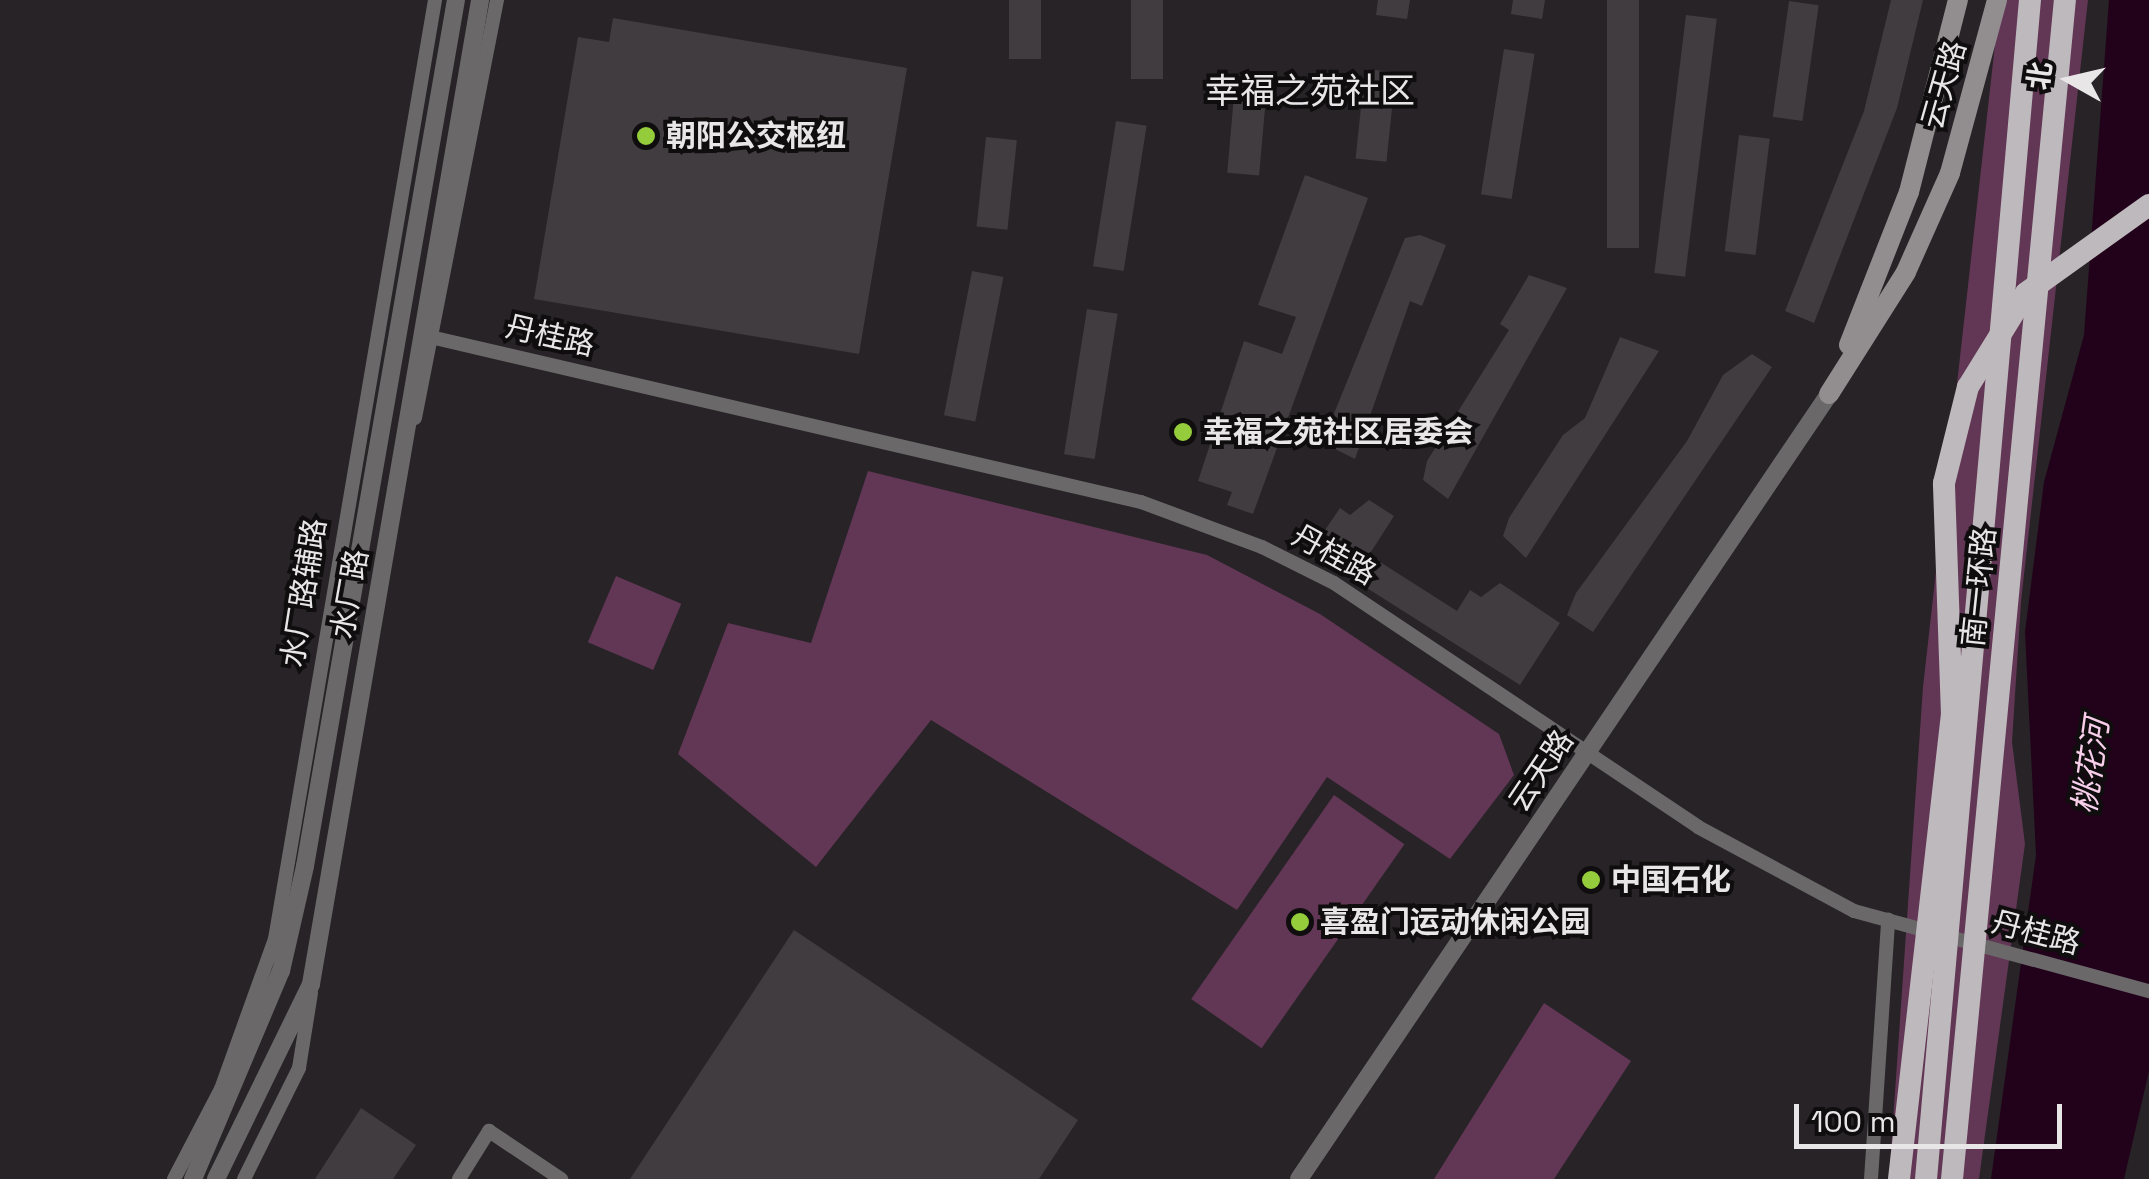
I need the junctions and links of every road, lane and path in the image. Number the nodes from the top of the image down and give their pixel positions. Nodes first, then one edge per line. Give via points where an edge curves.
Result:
1 (435, 0) edge
2 (456, 0) edge
3 (480, 0) edge
4 (497, 0) edge
5 (1958, 0) edge
6 (1998, 0) edge
7 (2030, 1) edge
8 (2065, 2) edge
9 (2149, 205) edge
10 (430, 337) junction
11 (1829, 394) junction
12 (378, 593) junction
13 (1589, 753) junction
14 (1888, 920) junction
15 (2149, 992) edge
16 (174, 1179) edge
17 (193, 1179) edge
18 (216, 1179) edge
19 (244, 1179) edge
20 (459, 1179) edge
21 (561, 1179) edge
22 (1299, 1179) edge
23 (1872, 1179) edge
24 (1899, 1179) edge
25 (1926, 1179) edge
26 (1952, 1179) edge

1 - 16 street, 水厂路辅路 via 275,939 221,1089
2 - 17 street, 水厂路 via 305,866 281,971
3 - 10 street, 水厂路
4 - 10 street
5 - 11 main road, 云天路 via 1910,192
6 - 11 main road, 云天路 via 1950,173 1906,272
7 - 25 highway, 南一环路, bridge
8 - 26 highway, 南一环路, bridge
9 - 24 highway, bridge via 2026,293 1968,387 1944,483 1952,715
10 - 12 street, 水厂路
10 - 13 street, 丹桂路 via 1142,502 1334,583
11 - 13 street, 云天路
12 - 18 street, 水厂路 via 311,984
12 - 19 street via 298,1068
13 - 14 street, 丹桂路 via 1698,826
13 - 22 street, 云天路
14 - 15 street, 丹桂路
14 - 23 street
20 - 21 street via 490,1132

